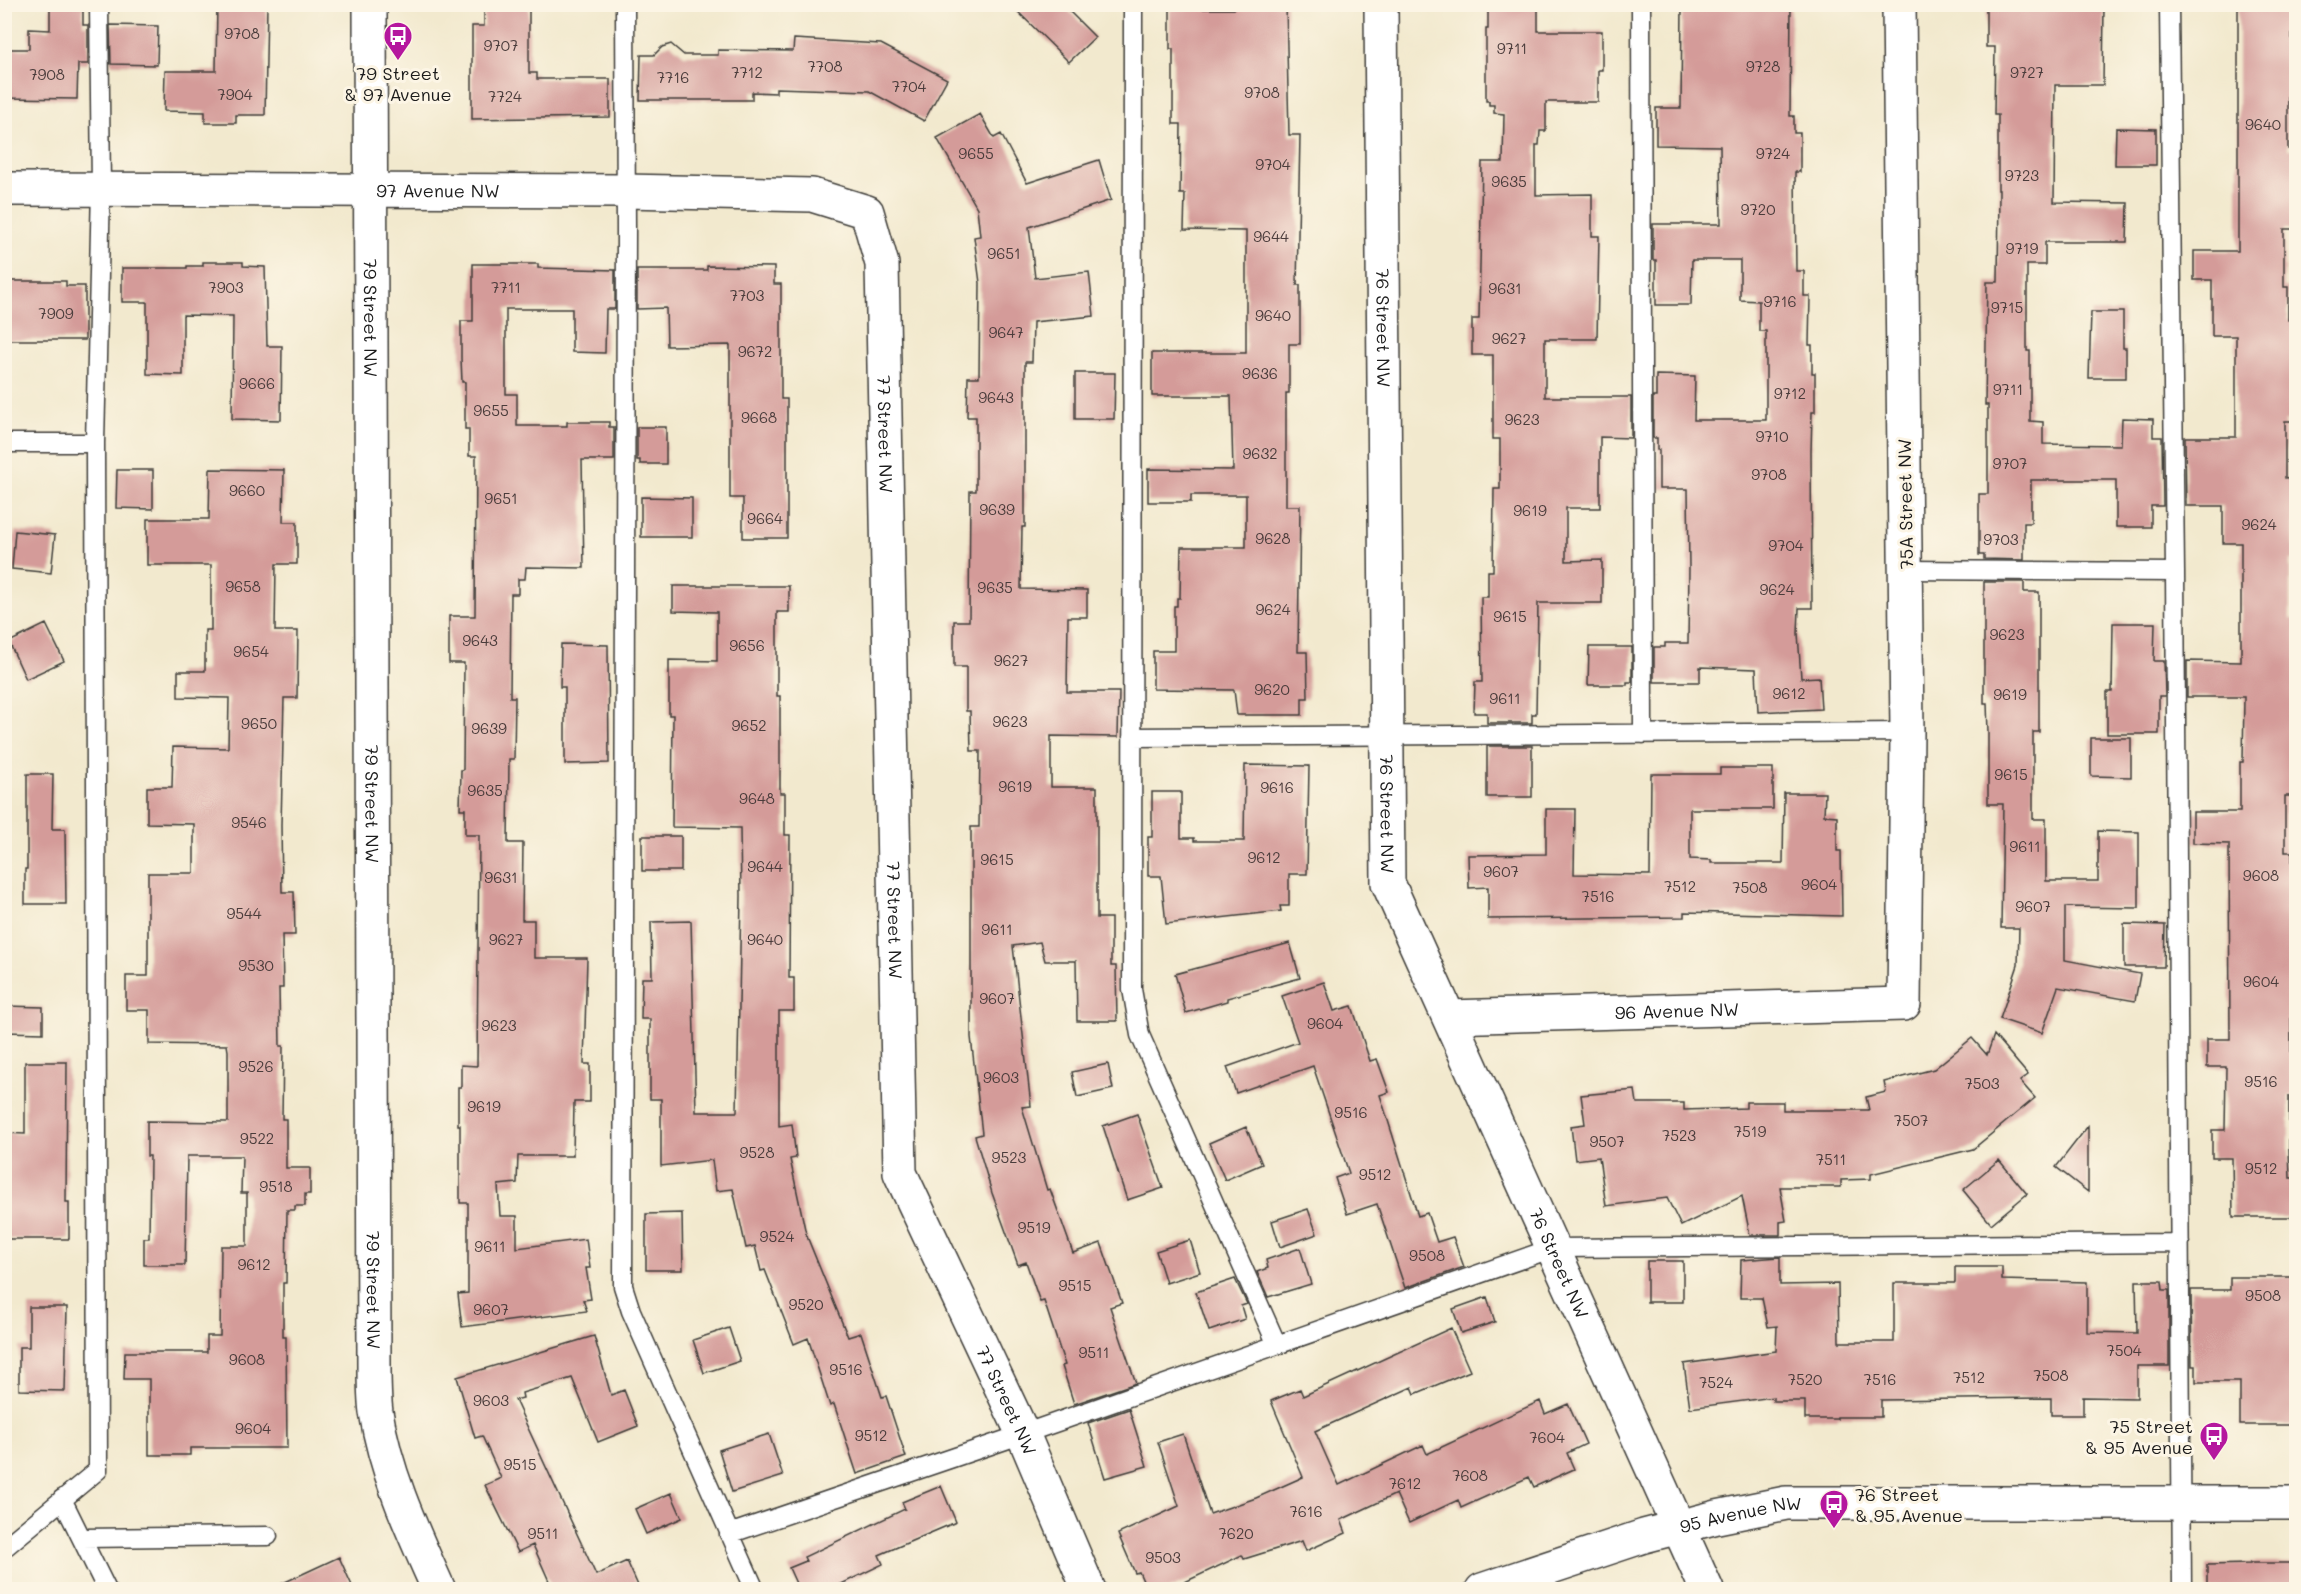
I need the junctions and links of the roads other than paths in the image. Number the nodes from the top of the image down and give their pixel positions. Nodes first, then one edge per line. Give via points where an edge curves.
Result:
1 (99, 4) edge
2 (370, 4) edge
3 (625, 4) edge
4 (1381, 4) edge
5 (1641, 4) edge
6 (1899, 4) edge
7 (2169, 4) edge
8 (1131, 6) edge
9 (101, 188) junction
10 (4, 189) edge
11 (371, 190) junction
12 (625, 191) junction
13 (867, 212) joint
14 (4, 443) edge
15 (95, 443) junction
16 (1906, 570) junction
17 (2175, 572) junction
18 (1908, 732) junction
19 (1643, 734) junction
20 (1387, 735) junction
21 (1132, 737) junction
22 (1904, 1004) joint
23 (1449, 1017) junction
24 (2180, 1243) junction
25 (1553, 1248) junction
26 (1277, 1345) junction
27 (1023, 1434) junction
28 (63, 1499) junction
29 (2181, 1503) junction
30 (2296, 1503) edge
31 (1678, 1527) junction
32 (729, 1534) junction
33 (268, 1536) dead end
34 (82, 1538) junction
35 (4, 1548) edge
36 (107, 1590) edge
37 (439, 1590) edge
38 (755, 1590) edge
39 (1089, 1590) edge
40 (1482, 1590) edge
41 (1707, 1590) edge
42 (2182, 1590) edge

1 - 9 lane
2 - 11 street, 79 Street NW
3 - 12 lane
4 - 20 street, 76 Street NW
5 - 19 lane
6 - 16 street, 75A Street NW
7 - 17 lane
8 - 21 lane
9 - 10 street, 97 Avenue NW
9 - 11 street, 97 Avenue NW
9 - 15 lane
11 - 12 street, 97 Avenue NW
11 - 37 street, 79 Street NW via 376,1410 384,1452 403,1512
12 - 13 street, 97 Avenue NW via 812,195
12 - 32 lane via 623,1286
13 - 27 street, 77 Street NW via 882,264 900,1173
14 - 15 lane
15 - 28 lane via 98,1470
16 - 17 lane
16 - 18 street, 75A Street NW
17 - 24 lane
18 - 19 lane
18 - 22 street, 75A Street NW
19 - 20 lane
20 - 21 lane
20 - 23 street, 76 Street NW via 1388,883
21 - 26 lane via 1132,989 1140,1035
22 - 23 street, 96 Avenue NW
23 - 25 street, 76 Street NW
24 - 25 lane
24 - 29 lane
25 - 26 lane
25 - 31 street, 76 Street NW
26 - 27 lane
27 - 32 lane
27 - 39 street, 77 Street NW
28 - 34 lane
28 - 35 lane
29 - 30 street, 95 Avenue NW
29 - 31 street, 95 Avenue NW via 1786,1503
29 - 42 lane
31 - 40 street, 95 Avenue NW
31 - 41 street, 76 Street NW
32 - 38 lane
33 - 34 lane
34 - 36 lane

